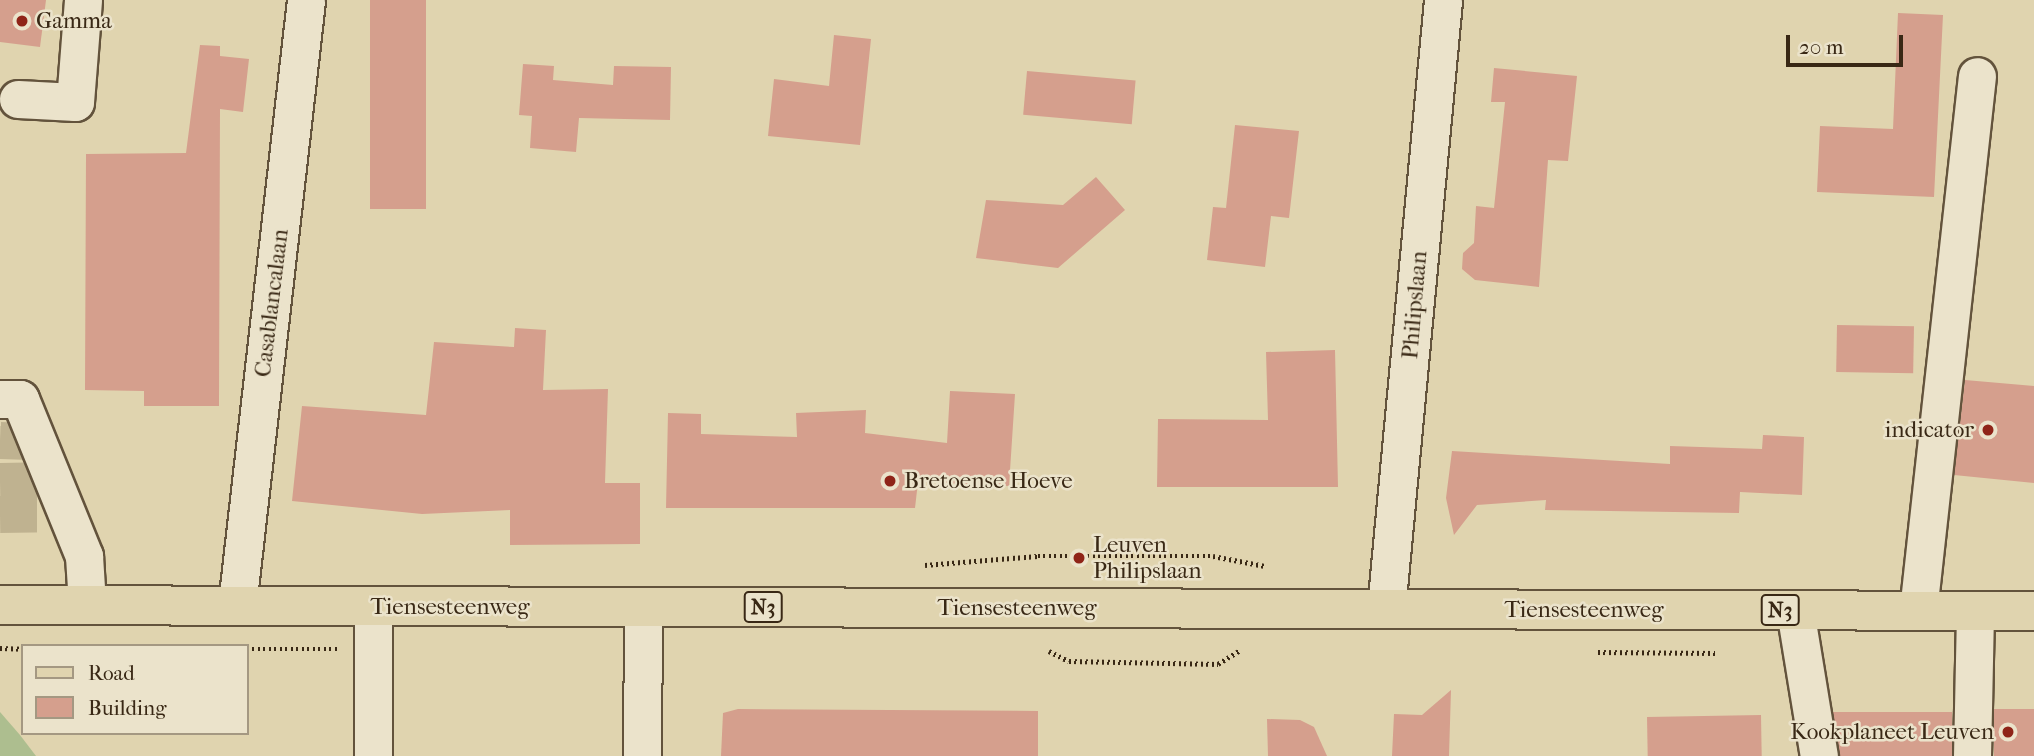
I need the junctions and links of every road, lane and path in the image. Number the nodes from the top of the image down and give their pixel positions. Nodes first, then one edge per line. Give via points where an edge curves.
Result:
1 (83, 0) edge
2 (306, 0) edge
3 (1443, 0) edge
4 (1978, 76) dead end
5 (18, 99) dead end
6 (10, 399) edge
7 (87, 604) junction
8 (0, 605) edge
9 (237, 605) junction
10 (643, 606) junction
11 (373, 608) junction
12 (1386, 609) junction
13 (1795, 610) junction
14 (1918, 611) junction
15 (1975, 611) junction
16 (2034, 611) edge
17 (0, 648) edge
18 (373, 648) junction
19 (21, 649) edge
20 (248, 649) edge
21 (1044, 650) dead end
22 (1249, 651) dead end
23 (1591, 652) dead end
24 (1719, 653) dead end
25 (373, 756) edge
26 (642, 756) edge
27 (1819, 756) edge
28 (1972, 756) edge

1 - 5 street via 75,102
2 - 9 street, Casablancalaan
3 - 12 street, Philipslaan
4 - 14 street
6 - 7 street via 84,556
7 - 8 main road, Tiensesteenweg / N3
7 - 9 main road, Tiensesteenweg / N3
9 - 11 main road, Tiensesteenweg / N3
10 - 11 main road, Tiensesteenweg / N3
10 - 12 main road, Tiensesteenweg / N3
10 - 26 street
11 - 18 street
12 - 13 main road, Tiensesteenweg / N3
13 - 14 main road, Tiensesteenweg / N3
13 - 27 street
14 - 15 main road, Tiensesteenweg / N3
15 - 16 main road, Tiensesteenweg / N3
15 - 28 street
17 - 19 path
18 - 20 path
18 - 25 street
21 - 22 path via 1069,661 1218,664 1237,651
23 - 24 path

